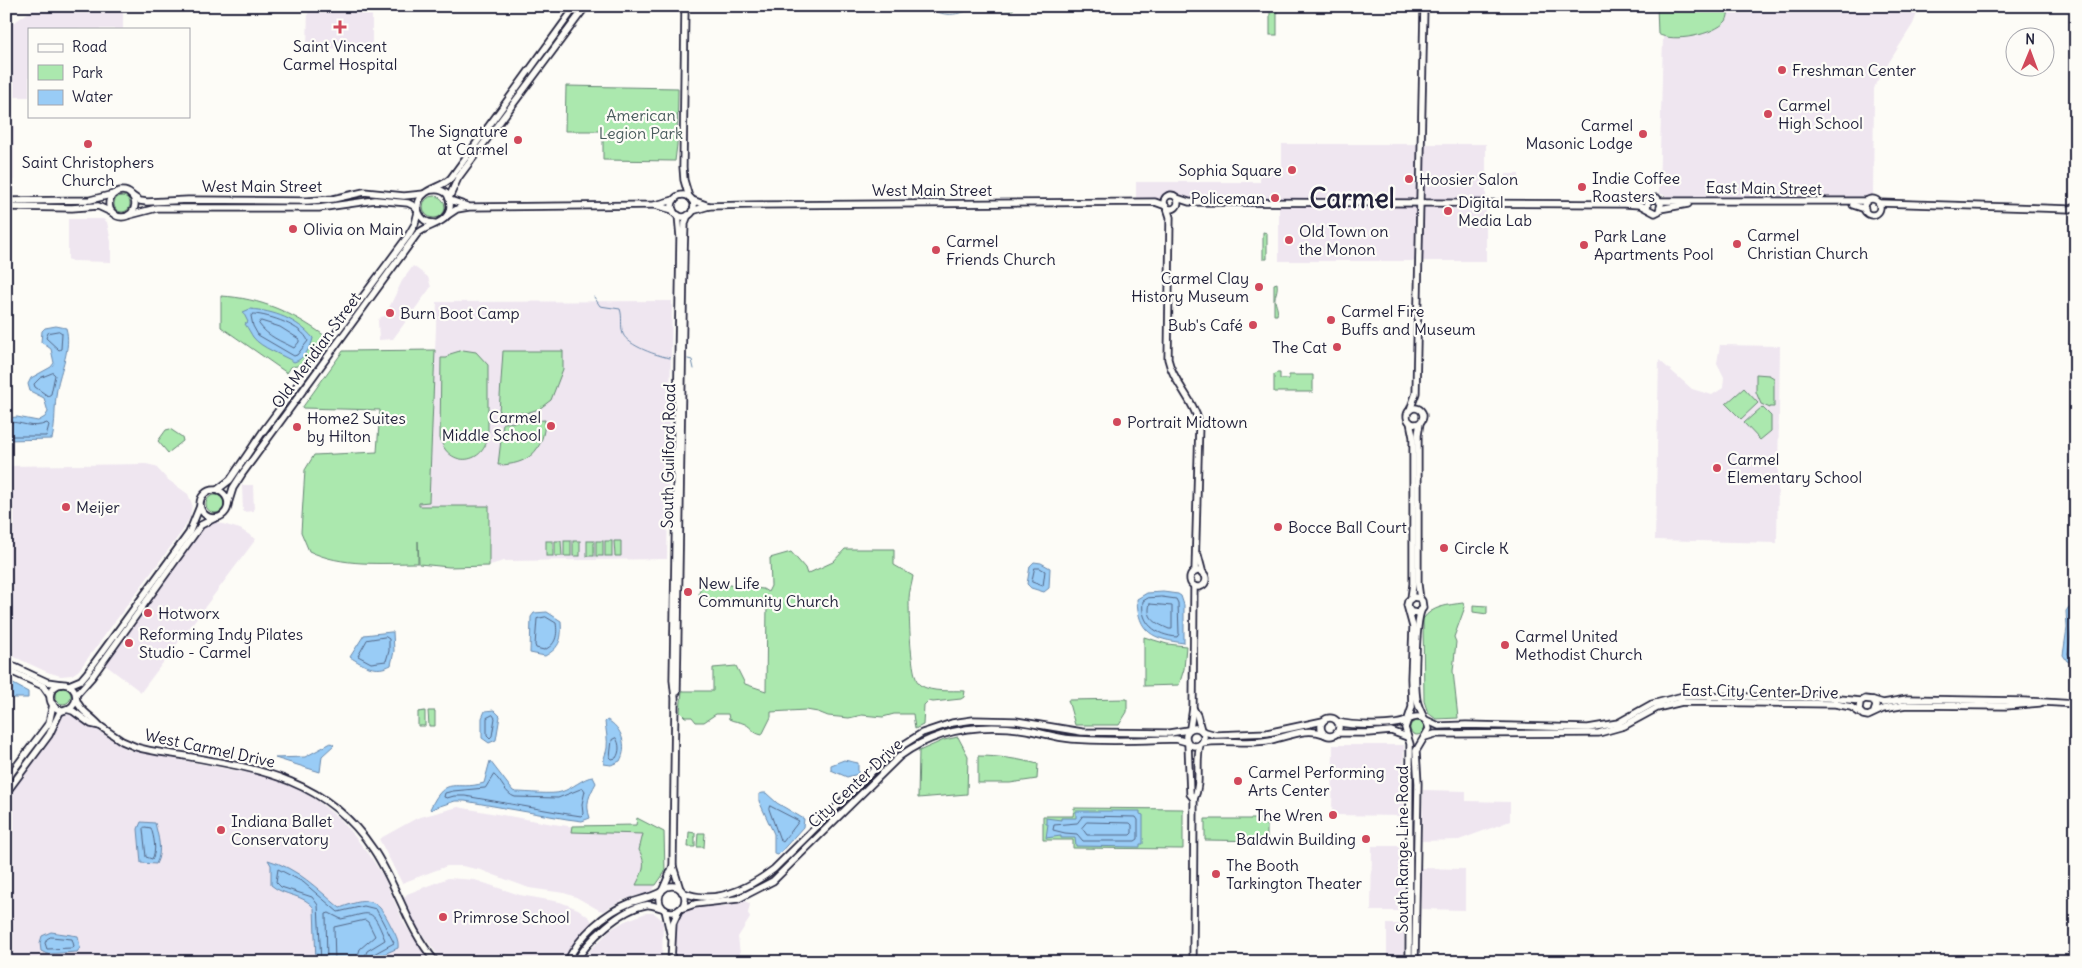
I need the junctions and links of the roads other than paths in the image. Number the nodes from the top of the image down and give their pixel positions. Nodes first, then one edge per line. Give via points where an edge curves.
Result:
1 (576, 6) edge
2 (586, 6) edge
3 (685, 6) edge
4 (1424, 6) edge
5 (565, 22) junction
6 (571, 27) junction
7 (684, 180) junction
8 (452, 188) junction
9 (432, 190) junction
10 (114, 194) junction
11 (131, 194) junction
12 (424, 194) junction
13 (1167, 197) junction
14 (676, 198) junction
15 (690, 198) junction
16 (1177, 198) junction
17 (449, 199) junction
18 (6, 200) edge
19 (1648, 200) junction
20 (1660, 201) junction
21 (1155, 202) junction
22 (1188, 202) junction
23 (1421, 202) junction
24 (1867, 202) junction
25 (1879, 203) junction
26 (410, 204) junction
27 (460, 204) junction
28 (1624, 204) junction
29 (1896, 204) junction
30 (655, 205) junction
31 (709, 206) junction
32 (6, 207) edge
33 (470, 207) junction
34 (1166, 207) junction
35 (1176, 207) junction
36 (1647, 208) junction
37 (1865, 208) junction
38 (2074, 209) edge
39 (1660, 210) junction
40 (418, 211) junction
41 (1879, 211) junction
42 (113, 213) junction
43 (676, 213) junction
44 (690, 213) junction
45 (130, 215) junction
46 (448, 215) junction
47 (1170, 217) junction
48 (436, 223) junction
49 (415, 224) junction
50 (1416, 393) junction
51 (1410, 410) junction
52 (1420, 410) junction
53 (1410, 422) junction
54 (1420, 423) junction
55 (217, 490) junction
56 (228, 504) junction
57 (200, 506) junction
58 (215, 518) junction
59 (1196, 540) junction
60 (1195, 572) junction
61 (1203, 574) junction
62 (1197, 587) junction
63 (1411, 598) junction
64 (1420, 599) junction
65 (1408, 608) junction
66 (1421, 611) junction
67 (6, 663) edge
68 (6, 669) edge
69 (61, 684) junction
70 (69, 685) junction
71 (76, 696) junction
72 (50, 697) junction
73 (675, 698) junction
74 (1873, 700) junction
75 (1861, 701) junction
76 (2040, 703) junction
77 (52, 704) junction
78 (2075, 704) edge
79 (1193, 708) junction
80 (66, 710) junction
81 (1874, 712) junction
82 (1860, 713) junction
83 (1425, 719) junction
84 (1408, 720) junction
85 (1324, 721) junction
86 (1338, 722) junction
87 (100, 726) junction
88 (1189, 729) junction
89 (1201, 730) junction
90 (1337, 733) junction
91 (1324, 734) junction
92 (1407, 737) junction
93 (1425, 738) junction
94 (1188, 743) junction
95 (1201, 744) junction
96 (6, 780) edge
97 (6, 793) edge
98 (1194, 799) junction
99 (673, 866) junction
100 (681, 890) junction
101 (662, 891) junction
102 (663, 909) junction
103 (680, 909) junction
104 (672, 940) junction
105 (436, 962) edge
106 (567, 962) edge
107 (576, 962) edge
108 (671, 962) edge
109 (1193, 962) edge
110 (1409, 962) edge
111 (1415, 962) edge

1 - 5 main road
2 - 6 main road
3 - 7 main road
4 - 23 main road
5 - 6 main road
5 - 9 main road via 451,178
6 - 8 main road
7 - 14 main road, South Guilford Road
7 - 15 main road, South Guilford Road
8 - 17 main road
8 - 27 main road via 453,196
9 - 12 main road
9 - 17 main road via 442,191
10 - 11 main road via 122,191
10 - 18 main road via 90,200
10 - 42 main road via 109,205
11 - 12 main road, West Main Street via 140,201 148,202 307,201 364,192 408,196
11 - 45 main road via 135,206
12 - 40 main road via 419,200
13 - 16 main road
13 - 21 main road, West Main Street
13 - 34 main road
14 - 15 main road, West Main Street
14 - 30 main road
14 - 43 main road, South Guilford Road
15 - 31 main road, West Main Street
15 - 44 main road, South Guilford Road
16 - 22 main road
16 - 35 main road
17 - 27 main road
17 - 46 main road
19 - 20 main road
19 - 28 main road
19 - 36 main road
20 - 24 main road, East Main Street
20 - 39 main road
21 - 31 main road, West Main Street
21 - 34 main road, West Main Street
22 - 23 main road
22 - 35 main road
23 - 28 main road
23 - 50 main road
24 - 25 main road via 1874,199
24 - 37 main road
25 - 29 main road
25 - 41 main road
26 - 40 main road
26 - 45 main road, West Main Street via 375,200 319,208 162,208
26 - 49 main road via 415,213
27 - 33 main road
28 - 36 main road
29 - 38 main road
29 - 41 main road
30 - 33 main road
30 - 43 main road
31 - 44 main road, West Main Street
32 - 42 main road via 98,206
33 - 46 main road via 457,209
34 - 35 main road
34 - 47 main road
35 - 47 main road
36 - 39 main road via 1652,213
37 - 39 main road, East Main Street via 1848,205 1687,204
37 - 41 main road via 1872,215
40 - 48 main road via 427,222
40 - 49 main road, Old Meridian Street
42 - 45 main road via 120,217
43 - 44 main road, West Main Street
43 - 73 main road, South Guilford Road via 680,237
44 - 73 main road, South Guilford Road via 685,240 678,680
46 - 48 main road
47 - 59 main road via 1168,352 1171,368 1196,414 1198,424
48 - 56 main road, Old Meridian Street via 416,234 242,474
49 - 55 main road, Old Meridian Street via 227,484
50 - 51 main road
50 - 52 main road
51 - 52 main road
51 - 53 main road via 1407,417
52 - 54 main road via 1424,415
53 - 54 main road
53 - 63 main road via 1413,437
54 - 64 main road
55 - 56 main road via 226,496
55 - 57 main road via 204,494
56 - 58 main road via 224,514
57 - 58 main road via 205,515
57 - 70 main road via 189,533 83,679
58 - 71 main road via 201,525
59 - 60 main road
59 - 61 main road
60 - 61 main road
60 - 62 main road via 1190,580
61 - 62 main road via 1205,582
62 - 79 main road via 1194,600
63 - 64 main road
63 - 65 main road
64 - 66 main road via 1423,604
65 - 66 main road via 1413,613
65 - 84 main road via 1413,628 1412,706
66 - 83 main road via 1416,691
67 - 69 main road via 42,680
68 - 72 main road via 42,686
69 - 70 main road
69 - 72 main road via 54,688
70 - 71 main road
71 - 80 main road via 73,705
71 - 87 main road, West Carmel Drive via 79,707
72 - 77 main road
73 - 99 main road, South Guilford Road
74 - 75 main road
74 - 76 main road via 1882,703 1914,699
74 - 81 main road
75 - 82 main road via 1858,706
75 - 83 main road, East City Center Drive via 1683,696 1652,704 1611,725 1588,728 1439,726
76 - 78 main road
76 - 81 main road via 2010,706 1906,705
77 - 80 main road
77 - 96 main road via 49,723
79 - 88 main road
79 - 89 main road
80 - 87 main road, West Carmel Drive
80 - 97 main road via 59,714 46,741
81 - 82 main road via 1868,716
82 - 93 main road, East City Center Drive via 1834,704 1689,701 1657,708 1624,726 1599,733 1437,734
83 - 84 main road via 1416,716
83 - 93 main road via 1429,729
84 - 86 main road via 1397,724 1350,725
84 - 92 main road via 1405,728
85 - 86 main road via 1332,718
85 - 89 main road via 1267,733 1216,735
85 - 91 main road via 1321,726
86 - 90 main road
87 - 105 main road, West Carmel Drive via 122,741 142,749 275,774 300,784 327,801 354,824 374,850 411,927
88 - 89 main road
88 - 94 main road via 1186,735
88 - 100 main road, City Center Drive via 1169,733 1082,732 1024,722 981,720 933,728 892,752 774,869 758,880 723,894 696,897
89 - 95 main road via 1204,738
90 - 91 main road
90 - 92 main road via 1391,731
91 - 95 main road via 1313,730 1269,741
92 - 93 main road
92 - 110 main road, South Range Line Road via 1410,746
93 - 111 main road, South Range Line Road via 1416,756
94 - 95 main road via 1194,746
94 - 98 main road via 1190,794
94 - 103 main road, City Center Drive via 1176,739 1082,740 1007,728 972,728 940,734 900,756 773,881 738,899
95 - 98 main road
98 - 109 main road
99 - 100 main road, South Guilford Road
99 - 101 main road, South Guilford Road
100 - 101 main road via 670,886
100 - 103 main road via 685,900
101 - 102 main road via 659,901
101 - 106 main road via 630,903 599,921 584,935
102 - 103 main road via 672,912
102 - 104 main road
102 - 107 main road via 644,906 615,920 592,939
103 - 104 main road
104 - 108 main road

